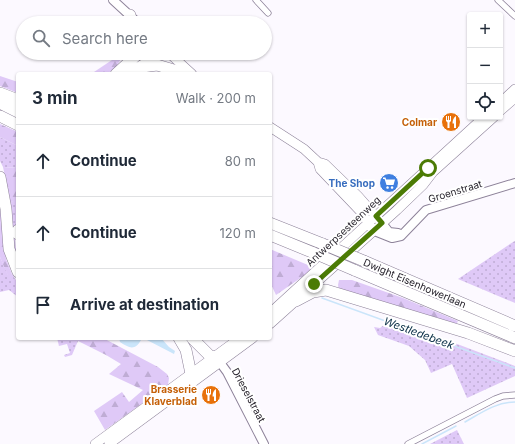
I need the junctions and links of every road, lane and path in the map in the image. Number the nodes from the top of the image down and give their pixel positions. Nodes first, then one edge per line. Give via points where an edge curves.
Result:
1 (113, 0) edge
2 (256, 0) edge
3 (498, 0) edge
4 (268, 13) dead end
5 (129, 16) edge
6 (515, 16) edge
7 (134, 60) edge
8 (152, 60) edge
9 (177, 60) edge
10 (142, 67) junction
11 (127, 69) edge
12 (181, 72) edge
13 (190, 72) edge
14 (515, 89) edge
15 (0, 93) edge
16 (515, 98) edge
17 (16, 99) edge
18 (503, 100) edge
19 (0, 103) edge
20 (503, 108) edge
21 (16, 111) edge
22 (0, 116) edge
23 (481, 120) edge
24 (491, 120) edge
25 (16, 124) edge
26 (272, 128) edge
27 (318, 162) junction
28 (0, 177) edge
29 (515, 183) edge
30 (379, 220) junction
31 (272, 223) edge
32 (371, 226) junction
33 (408, 230) junction
34 (272, 236) edge
35 (16, 267) edge
36 (296, 301) junction
37 (272, 311) edge
38 (272, 322) edge
39 (515, 326) edge
40 (515, 338) edge
41 (180, 340) edge
42 (194, 340) edge
43 (203, 340) edge
44 (238, 340) edge
45 (250, 340) edge
46 (515, 351) edge
47 (218, 360) junction
48 (191, 374) junction
49 (515, 395) edge
50 (109, 441) edge
51 (95, 444) edge
52 (264, 444) edge
53 (408, 444) edge

1 - 5 street
2 - 4 street
3 - 6 street
7 - 11 highway
8 - 10 highway
9 - 13 main road
10 - 11 highway
10 - 12 highway via 157,65
14 - 18 main road
15 - 17 highway
16 - 20 main road
19 - 21 highway
22 - 25 highway
23 - 30 main road, Antwerpsesteenweg
24 - 30 main road, Antwerpsesteenweg via 433,172 423,185
26 - 27 main road via 304,149
27 - 30 main road via 325,164 339,177
27 - 32 main road via 320,169
28 - 35 highway via 9,249
29 - 33 street, Groenstraat via 426,210
30 - 32 main road, Antwerpsesteenweg
30 - 33 street via 389,232
31 - 39 highway, Dwight Eisenhowerlaan, bridge
32 - 33 street, Groenstraat via 377,232 392,238 401,236
32 - 36 main road, Antwerpsesteenweg
32 - 37 main road, Antwerpsesteenweg
34 - 40 highway, Dwight Eisenhowerlaan, bridge
36 - 38 main road, Antwerpsesteenweg
36 - 46 highway via 313,292 326,290 468,333
41 - 48 highway via 186,350
42 - 47 highway via 210,356
43 - 47 highway
44 - 47 main road
45 - 47 main road
47 - 48 main road
47 - 50 main road
47 - 52 street, Drieselstraat via 227,372
48 - 50 main road
49 - 53 street via 495,399
50 - 51 main road

